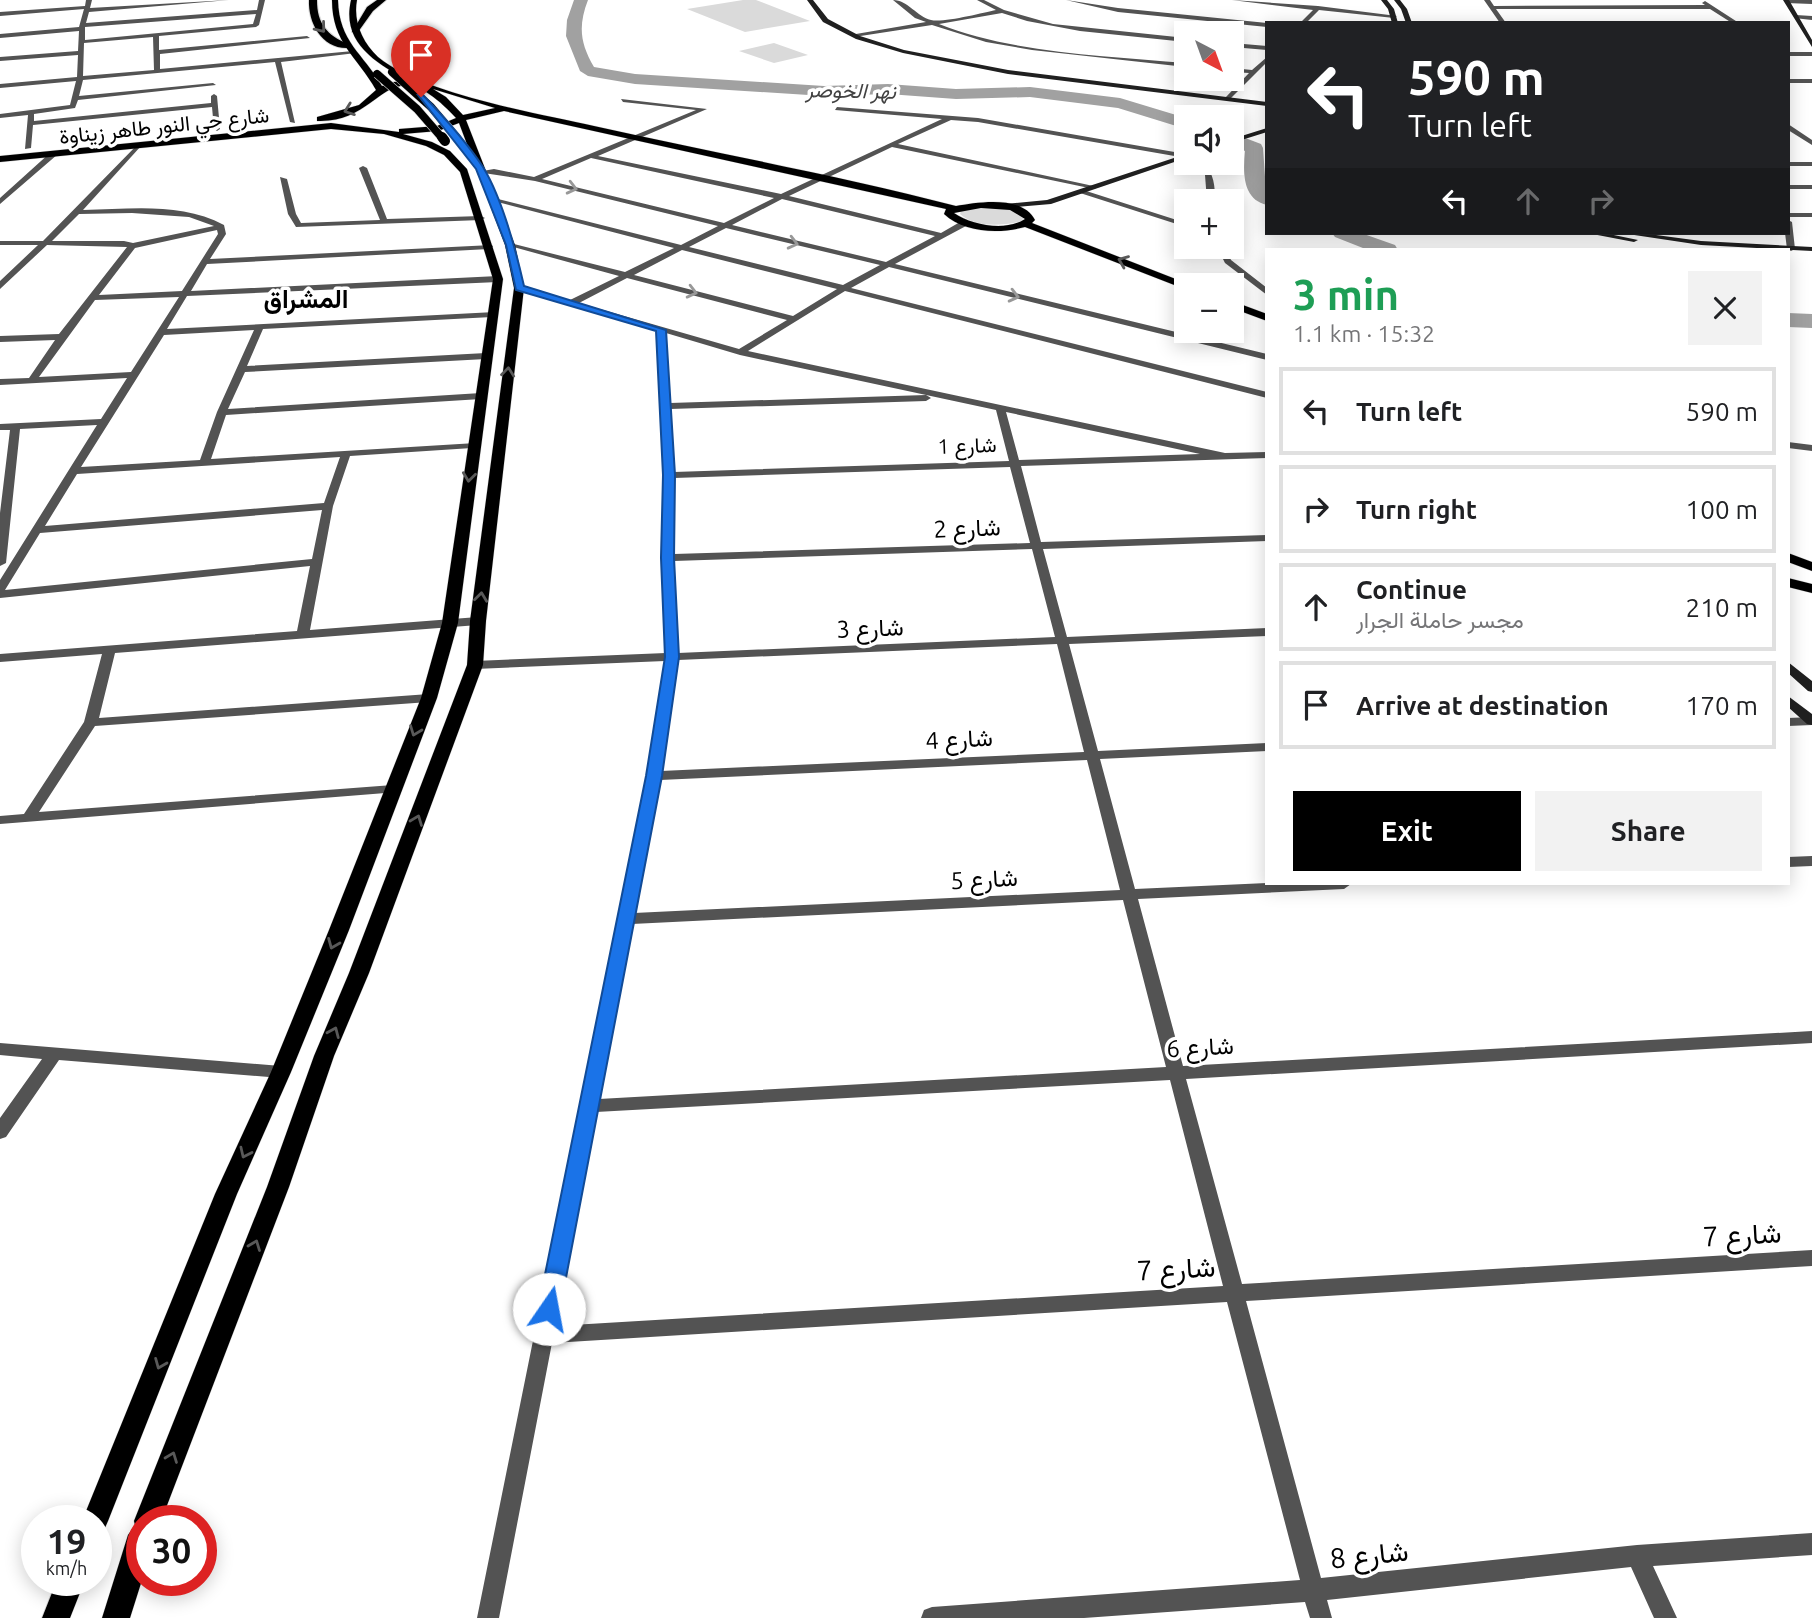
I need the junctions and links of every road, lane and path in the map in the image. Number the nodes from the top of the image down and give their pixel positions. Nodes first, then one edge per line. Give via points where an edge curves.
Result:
1 (226, 0) edge
2 (262, 0) edge
3 (313, 0) edge
4 (335, 0) edge
5 (361, 0) edge
6 (382, 0) edge
7 (810, 0) edge
8 (896, 0) edge
9 (980, 0) edge
10 (1070, 0) edge
11 (1235, 0) edge
12 (1384, 0) edge
13 (1397, 0) edge
14 (1487, 0) edge
15 (1701, 0) edge
16 (1787, 1) edge
17 (1812, 2) edge
18 (353, 3) edge
19 (88, 6) edge
20 (1711, 7) junction
21 (1318, 8) junction
22 (1495, 8) junction
23 (1003, 11) junction
24 (259, 12) junction
25 (0, 14) edge
26 (1796, 17) junction
27 (1812, 18) edge
28 (1395, 19) edge
29 (1305, 21) edge
30 (1408, 21) edge
31 (1502, 21) edge
32 (1733, 21) edge
33 (933, 23) junction
34 (1265, 25) edge
35 (83, 27) junction
36 (355, 30) junction
37 (156, 35) junction
38 (0, 36) edge
39 (856, 36) junction
40 (307, 38) dead end
41 (1174, 39) edge
42 (81, 42) junction
43 (1812, 45) edge
44 (345, 46) junction
45 (1244, 46) edge
46 (1265, 48) edge
47 (157, 52) junction
48 (80, 53) junction
49 (353, 53) junction
50 (1790, 54) edge
51 (1812, 54) edge
52 (375, 58) junction
53 (0, 59) edge
54 (278, 60) junction
55 (1265, 61) edge
56 (1174, 64) edge
57 (212, 67) junction
58 (1244, 71) edge
59 (157, 72) junction
60 (1254, 72) junction
61 (410, 76) junction
62 (80, 79) junction
63 (1790, 81) edge
64 (1812, 81) edge
65 (378, 82) junction
66 (420, 83) junction
67 (213, 85) junction
68 (0, 86) edge
69 (75, 99) junction
70 (1227, 99) junction
71 (623, 100) dead end
72 (215, 105) junction
73 (1264, 105) edge
74 (837, 110) dead end
75 (514, 111) junction
76 (32, 113) junction
77 (0, 116) edge
78 (952, 117) junction
79 (462, 119) junction
80 (293, 122) junction
81 (328, 122) junction
82 (30, 123) junction
83 (1790, 127) edge
84 (217, 130) junction
85 (384, 131) junction
86 (467, 131) junction
87 (1265, 131) edge
88 (1244, 137) edge
89 (635, 138) junction
90 (413, 139) junction
91 (1812, 143) edge
92 (139, 145) junction
93 (891, 145) junction
94 (27, 148) junction
95 (0, 151) edge
96 (54, 154) junction
97 (1174, 154) edge
98 (590, 156) junction
99 (0, 159) edge
100 (1174, 160) edge
101 (1790, 164) edge
102 (1812, 164) edge
103 (363, 168) dead end
104 (480, 170) junction
105 (464, 171) junction
106 (819, 178) junction
107 (282, 179) dead end
108 (535, 179) junction
109 (19, 185) junction
110 (0, 187) edge
111 (1094, 187) junction
112 (1790, 187) edge
113 (1812, 187) edge
114 (1083, 191) junction
115 (782, 197) junction
116 (494, 200) junction
117 (0, 202) edge
118 (1048, 202) junction
119 (1004, 206) junction
120 (953, 208) junction
121 (77, 212) junction
122 (1790, 215) edge
123 (1812, 215) edge
124 (481, 218) junction
125 (1026, 219) junction
126 (1174, 221) edge
127 (385, 223) junction
128 (963, 223) junction
129 (724, 226) junction
130 (221, 227) junction
131 (940, 235) junction
132 (1606, 235) edge
133 (1640, 235) edge
134 (0, 243) edge
135 (45, 243) junction
136 (510, 245) junction
137 (132, 246) junction
138 (489, 247) junction
139 (680, 248) junction
140 (1700, 248) edge
141 (1750, 248) edge
142 (1812, 249) edge
143 (1790, 252) edge
144 (1812, 256) edge
145 (1227, 259) edge
146 (206, 262) junction
147 (884, 265) junction
148 (626, 275) junction
149 (498, 279) junction
150 (1174, 281) edge
151 (0, 286) edge
152 (846, 287) junction
153 (519, 288) junction
154 (1265, 290) edge
155 (187, 294) junction
156 (92, 298) junction
157 (571, 303) junction
158 (1244, 309) edge
159 (492, 314) junction
160 (1265, 317) edge
161 (795, 319) junction
162 (260, 326) junction
163 (661, 330) junction
164 (163, 332) junction
165 (62, 337) junction
166 (0, 339) edge
167 (740, 352) junction
168 (486, 355) junction
169 (1265, 357) edge
170 (242, 369) junction
171 (134, 375) junction
172 (32, 380) junction
173 (0, 382) edge
174 (1265, 394) edge
175 (481, 396) junction
176 (948, 397) junction
177 (665, 406) junction
178 (1000, 408) junction
179 (222, 412) junction
180 (103, 422) junction
181 (15, 426) junction
182 (0, 427) edge
183 (472, 445) junction
184 (1790, 445) edge
185 (1812, 447) edge
186 (346, 453) junction
187 (1265, 455) edge
188 (1228, 457) junction
189 (204, 463) junction
190 (1014, 463) junction
191 (74, 471) junction
192 (669, 475) junction
193 (328, 506) junction
194 (38, 530) junction
195 (1265, 538) edge
196 (1037, 547) junction
197 (668, 558) junction
198 (1790, 558) edge
199 (317, 562) junction
200 (0, 563) edge
201 (1812, 567) edge
202 (1790, 583) edge
203 (1812, 589) edge
204 (0, 591) edge
205 (478, 621) junction
206 (450, 623) junction
207 (1265, 632) edge
208 (303, 633) junction
209 (1062, 641) junction
210 (109, 652) junction
211 (672, 657) junction
212 (0, 658) edge
213 (475, 666) junction
214 (1790, 668) edge
215 (1812, 688) edge
216 (429, 698) junction
217 (1790, 702) edge
218 (1812, 721) edge
219 (91, 722) junction
220 (1790, 722) edge
221 (1265, 747) edge
222 (1092, 755) junction
223 (654, 776) junction
224 (393, 789) junction
225 (28, 818) junction
226 (0, 820) edge
227 (1812, 861) edge
228 (1790, 862) edge
229 (1322, 885) edge
230 (1129, 894) junction
231 (626, 919) junction
232 (1812, 1037) edge
233 (0, 1049) edge
234 (54, 1054) junction
235 (282, 1072) junction
236 (1176, 1073) junction
237 (590, 1105) junction
238 (0, 1132) edge
239 (1812, 1258) edge
240 (1235, 1293) junction
241 (544, 1335) junction
242 (101, 1505) edge
243 (154, 1505) edge
244 (1812, 1544) edge
245 (1637, 1556) junction
246 (126, 1586) edge
247 (1313, 1590) junction
248 (65, 1596) edge
249 (56, 1618) edge
250 (116, 1618) edge
251 (488, 1618) edge
252 (932, 1618) edge
253 (1321, 1618) edge
254 (1665, 1618) edge

1 - 19 street
2 - 24 street
3 -> 44 highway via 312,15 318,29
4 - 44 main road via 333,19
5 - 18 highway
6 - 36 highway
7 - 39 street via 825,19
8 - 33 street
9 - 23 street
10 - 34 street via 1118,10
11 - 21 street
12 - 28 street
13 - 30 street
14 - 22 street
15 - 20 street
16 - 17 street
16 - 26 street
18 - 36 main road
19 - 25 street
19 - 35 street
20 - 22 street
20 - 32 street
21 - 28 street
21 - 29 street
22 - 31 street
23 - 33 street
23 - 41 street via 1066,26
24 - 35 street
24 - 37 street via 254,26
26 - 27 street
26 - 43 street
33 - 39 street
33 - 56 street via 1023,46
35 - 38 street
35 - 42 street
36 - 52 main road
37 - 42 street
37 - 47 street
39 - 70 street via 967,66
40 - 47 street
42 - 48 street
44 - 49 main road
45 - 46 street
47 - 59 street
48 - 53 street
48 - 62 street
49 - 54 street
49 - 65 main road
50 - 51 street
52 - 61 main road
52 - 104 main road, bridge via 431,107
54 - 57 street
54 - 80 street
55 - 60 street
57 - 59 street
57 - 67 street
58 - 60 street
59 - 62 street
60 - 70 street
61 - 65 main road
61 - 66 main road
62 - 68 street
62 - 69 street
63 - 64 street
65 - 66 main road
65 -> 81 main road via 367,103
65 - 105 main road, bridge via 417,109
66 - 75 main road
66 - 79 main road
67 - 69 street
67 - 72 street
69 - 76 street via 70,108
70 - 73 street
71 - 89 street via 704,109
72 - 82 street
72 - 84 street
74 - 78 street
75 - 79 main road via 483,112
75 - 89 main road
76 - 77 street
76 - 82 street
78 - 93 street
78 - 97 street
79 - 85 main road via 438,128
79 - 86 main road
80 - 81 main road, شارع حي النور طاهر زيناوة
80 - 84 main road, شارع حي النور طاهر زيناوة
81 - 85 main road
81 - 92 main road, شارع حي النور طاهر زيناوة
82 - 94 street
83 - 91 street
84 - 94 main road, شارع حي النور طاهر زيناوة
85 - 90 main road
86 - 90 main road via 440,131
86 - 104 main road
87 - 88 street
89 - 98 street
89 - 106 main road
90 - 105 main road via 447,153
92 - 96 main road, شارع حي النور طاهر زيناوة
92 - 121 street
93 - 106 street
93 - 111 street
94 - 95 main road, شارع حي النور طاهر زيناوة
96 - 99 main road, شارع حي النور طاهر زيناوة
96 - 109 street
98 - 108 street
98 - 115 street
100 - 111 street
101 - 102 street
103 - 127 street
104 - 108 street
104 - 116 main road
105 - 124 main road
106 - 115 street
106 - 120 main road
107 - 127 street via 299,225
108 -> 129 street
109 - 110 street
109 - 117 street
111 - 114 street
112 - 113 street
114 - 118 street
114 - 126 street
115 - 129 street
115 - 131 street
116 - 136 main road
116 - 139 street
118 - 119 street
118 - 125 street
119 - 120 main road
119 - 125 main road
120 - 128 main road via 948,214
121 - 130 street via 182,213
121 - 135 street
122 - 123 street
124 - 127 street
124 - 138 main road
125 - 128 main road via 1004,228
150 -> 125 main road
128 - 131 street
129 - 139 street
129 -> 147 street
130 - 137 street
130 - 146 street via 222,234
131 - 147 street
132 - 140 street
133 - 141 street
134 - 135 street
135 - 137 street
135 - 151 street
136 - 148 street
136 - 153 main road
137 - 156 street
138 - 146 street
138 - 149 main road
139 - 148 street
139 - 152 street
142 - 143 street
143 - 144 street
145 - 154 street
146 - 155 street
147 - 152 street
147 -> 169 street
148 - 157 street
148 -> 161 street
149 - 155 street
149 - 159 main road
152 - 161 street
152 - 174 street
153 - 157 street
205 -> 153 main road
155 - 156 street
155 - 164 street
156 - 165 street
157 - 163 street
158 - 160 main road
159 - 162 street
159 - 168 main road
161 - 167 street
162 - 164 street
162 - 170 street
163 - 167 street
163 - 177 street
164 - 171 street
165 - 166 street
165 - 172 street
167 - 176 street
168 - 170 street
168 - 175 main road
170 - 179 street
171 - 172 street
171 - 180 street
172 - 173 street
175 - 179 street
175 - 183 main road
176 - 177 street
176 - 178 street
177 - 192 street
178 - 188 street
178 - 190 street
179 - 189 street
180 - 181 street
180 - 191 street
181 - 182 street
181 - 200 street
183 - 186 street
183 -> 206 main road
184 - 185 street
186 - 189 street
186 - 193 street
187 - 188 street, شارع 1
188 - 190 street, شارع 1
189 - 191 street
190 - 192 street, شارع 1
190 - 196 street
191 - 194 street
192 - 197 street
193 - 194 street
193 - 199 street
194 - 204 street
195 - 196 street, شارع 2
196 - 197 street, شارع 2
196 - 209 street
197 - 211 street
198 - 201 main road
199 - 204 street
199 - 208 street
202 - 203 main road
205 - 206 street
205 - 213 main road
206 - 208 street
206 - 216 main road
207 - 209 street, شارع 3
208 - 210 street
209 - 211 street, شارع 3
209 - 222 street
210 - 212 street
210 - 219 street
211 - 213 street, شارع 3
211 - 223 street
243 -> 213 main road
214 - 215 street
216 - 219 street
216 -> 224 main road
217 - 218 street
218 - 220 street
219 - 225 street
221 - 222 street, شارع 4
222 - 223 street, شارع 4
222 - 230 street
223 - 231 street
224 - 225 street
224 -> 235 main road
225 - 226 street
227 - 228 street
229 - 230 street, شارع 5
230 - 231 street, شارع 5
230 - 236 street
231 - 237 street
232 - 236 street, شارع 6
233 - 234 street
234 - 235 street
234 - 238 street
235 -> 242 main road via 226,1194
236 - 237 street, شارع 6
236 - 240 street
237 - 241 street
239 - 240 street, شارع 7
240 - 241 street, شارع 7
240 - 247 street
241 - 251 street
244 - 245 street, شارع 8
245 - 247 street, شارع 8
245 - 254 street
246 - 250 main road
247 - 252 street, شارع 8
247 - 253 street
248 - 249 main road

